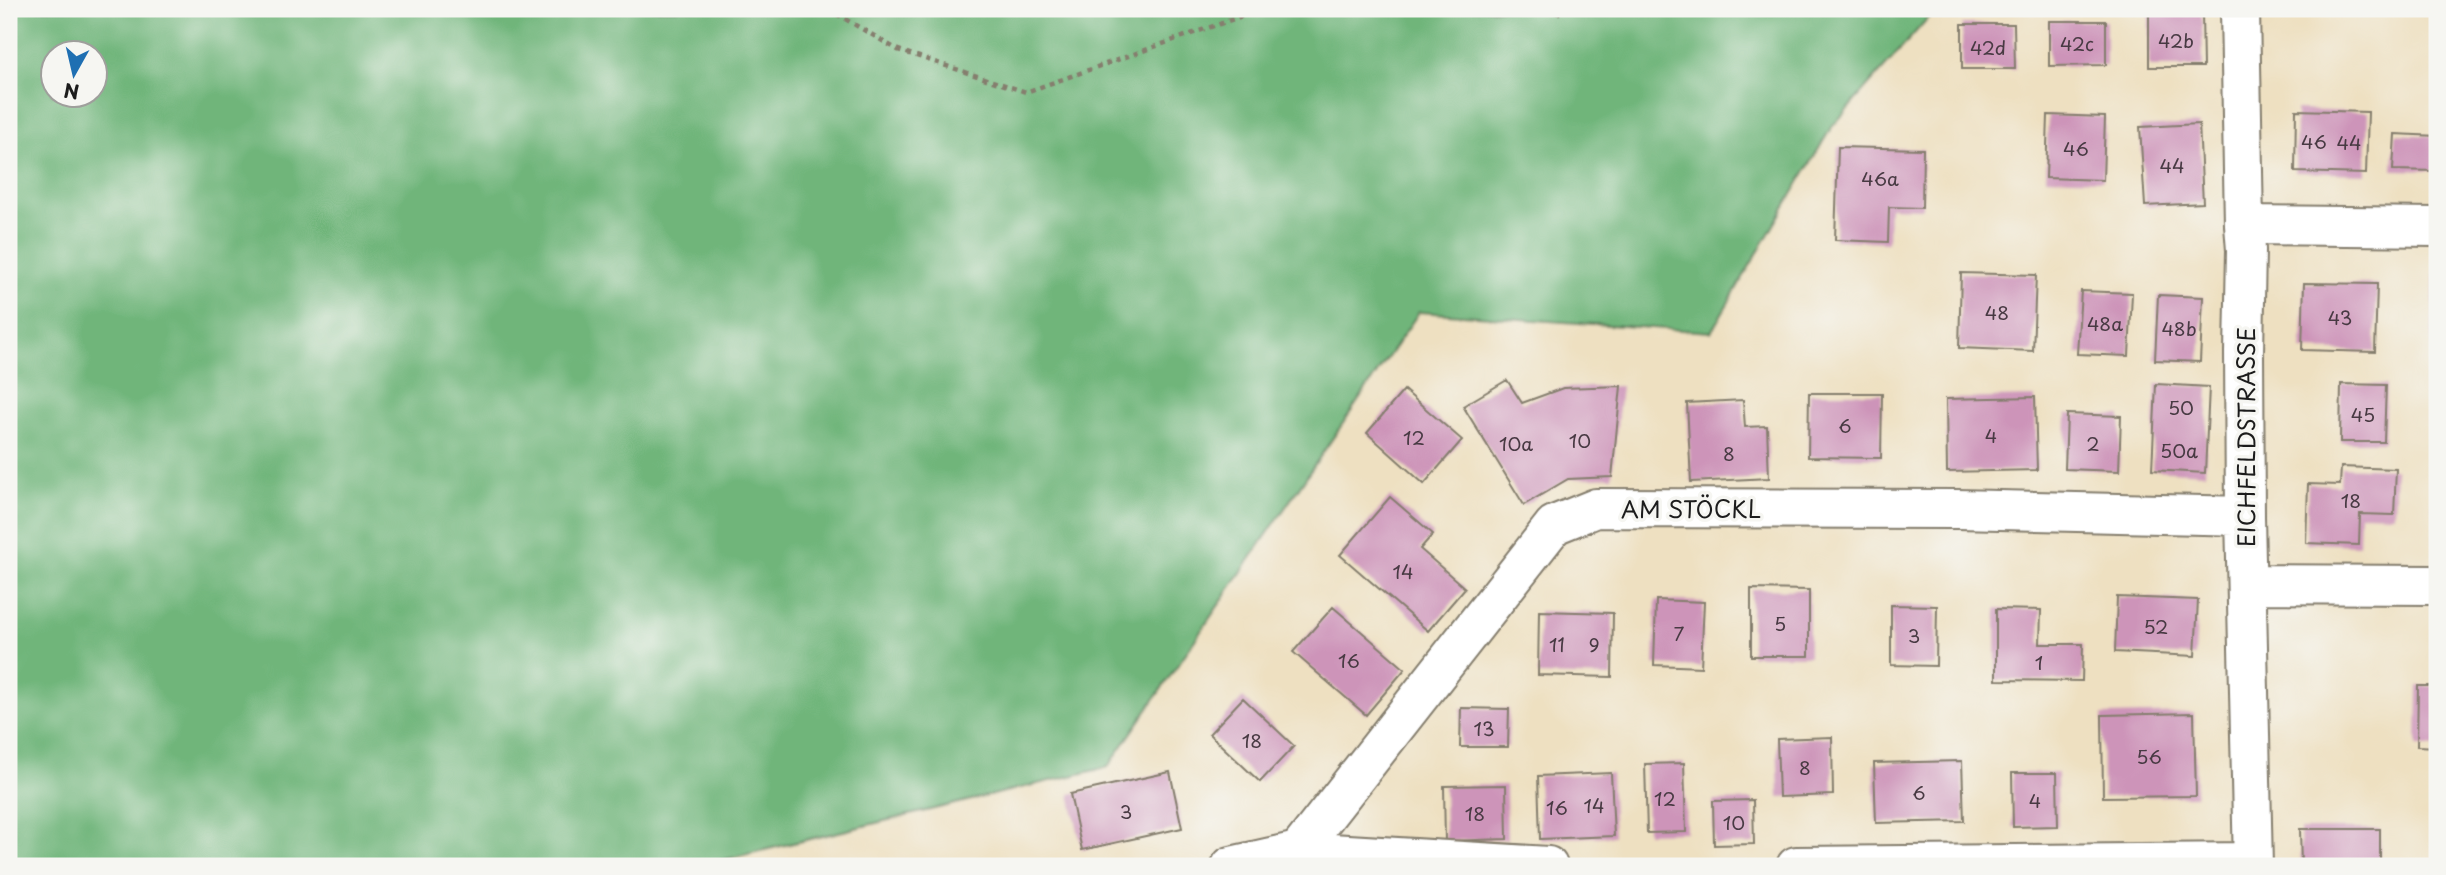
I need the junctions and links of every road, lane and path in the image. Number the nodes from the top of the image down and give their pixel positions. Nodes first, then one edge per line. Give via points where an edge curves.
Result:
1 (828, 9) edge
2 (1262, 9) edge
3 (1545, 9) edge
4 (1567, 9) edge
5 (2240, 9) edge
6 (2244, 225) junction
7 (2437, 227) edge
8 (2245, 516) junction
9 (2247, 584) junction
10 (2437, 585) edge
11 (1298, 851) junction
12 (2253, 864) edge
13 (1231, 866) edge
14 (1548, 866) edge
15 (1797, 866) edge

1 - 2 path via 898,50 1026,92
3 - 4 path via 1559,13
5 - 6 street, EICHFELDSTRASSE
6 - 7 street
6 - 8 street, EICHFELDSTRASSE
8 - 9 street, EICHFELDSTRASSE
8 - 11 street, AM STÖCKL via 1597,508 1554,525
9 - 10 street
9 - 12 street, EICHFELDSTRASSE
11 - 13 street
11 - 14 street
12 - 15 street

